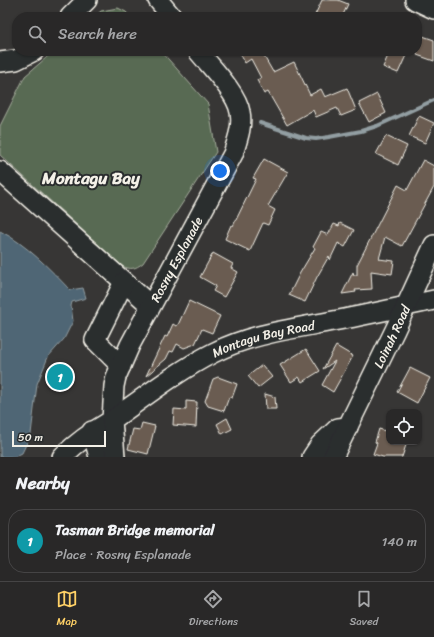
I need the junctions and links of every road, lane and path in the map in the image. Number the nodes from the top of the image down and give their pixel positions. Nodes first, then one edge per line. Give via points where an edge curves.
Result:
1 (87, 0) edge
2 (158, 0) edge
3 (415, 0) edge
4 (434, 9) edge
5 (75, 12) edge
6 (168, 12) edge
7 (24, 56) edge
8 (202, 56) edge
9 (0, 62) edge
10 (0, 171) edge
11 (434, 245) edge
12 (124, 282) junction
13 (434, 300) edge
14 (150, 305) junction
15 (406, 306) junction
16 (121, 366) junction
17 (112, 420) junction
18 (348, 427) junction
19 (92, 431) junction
20 (62, 457) edge
21 (99, 457) edge
22 (115, 457) edge
23 (312, 457) edge
24 (333, 457) edge

1 - 5 street
2 - 6 street
3 - 4 street
7 - 9 street
8 - 14 street, Rosny Esplanade via 237,103 240,131 226,170
10 - 12 street
11 - 15 street, Loinah Road
12 - 14 street
12 - 16 street via 95,340
13 - 15 street, Montagu Bay Road
14 - 16 street, Rosny Esplanade
15 - 17 street, Montagu Bay Road via 271,333 230,345 196,362
15 - 18 street, Loinah Road
16 - 17 street, Rosny Esplanade via 114,386
17 - 19 street
17 - 22 street, Rosny Esplanade
18 - 23 street via 338,428 320,445
18 - 24 street, Loinah Road
19 - 20 street
19 - 21 street

